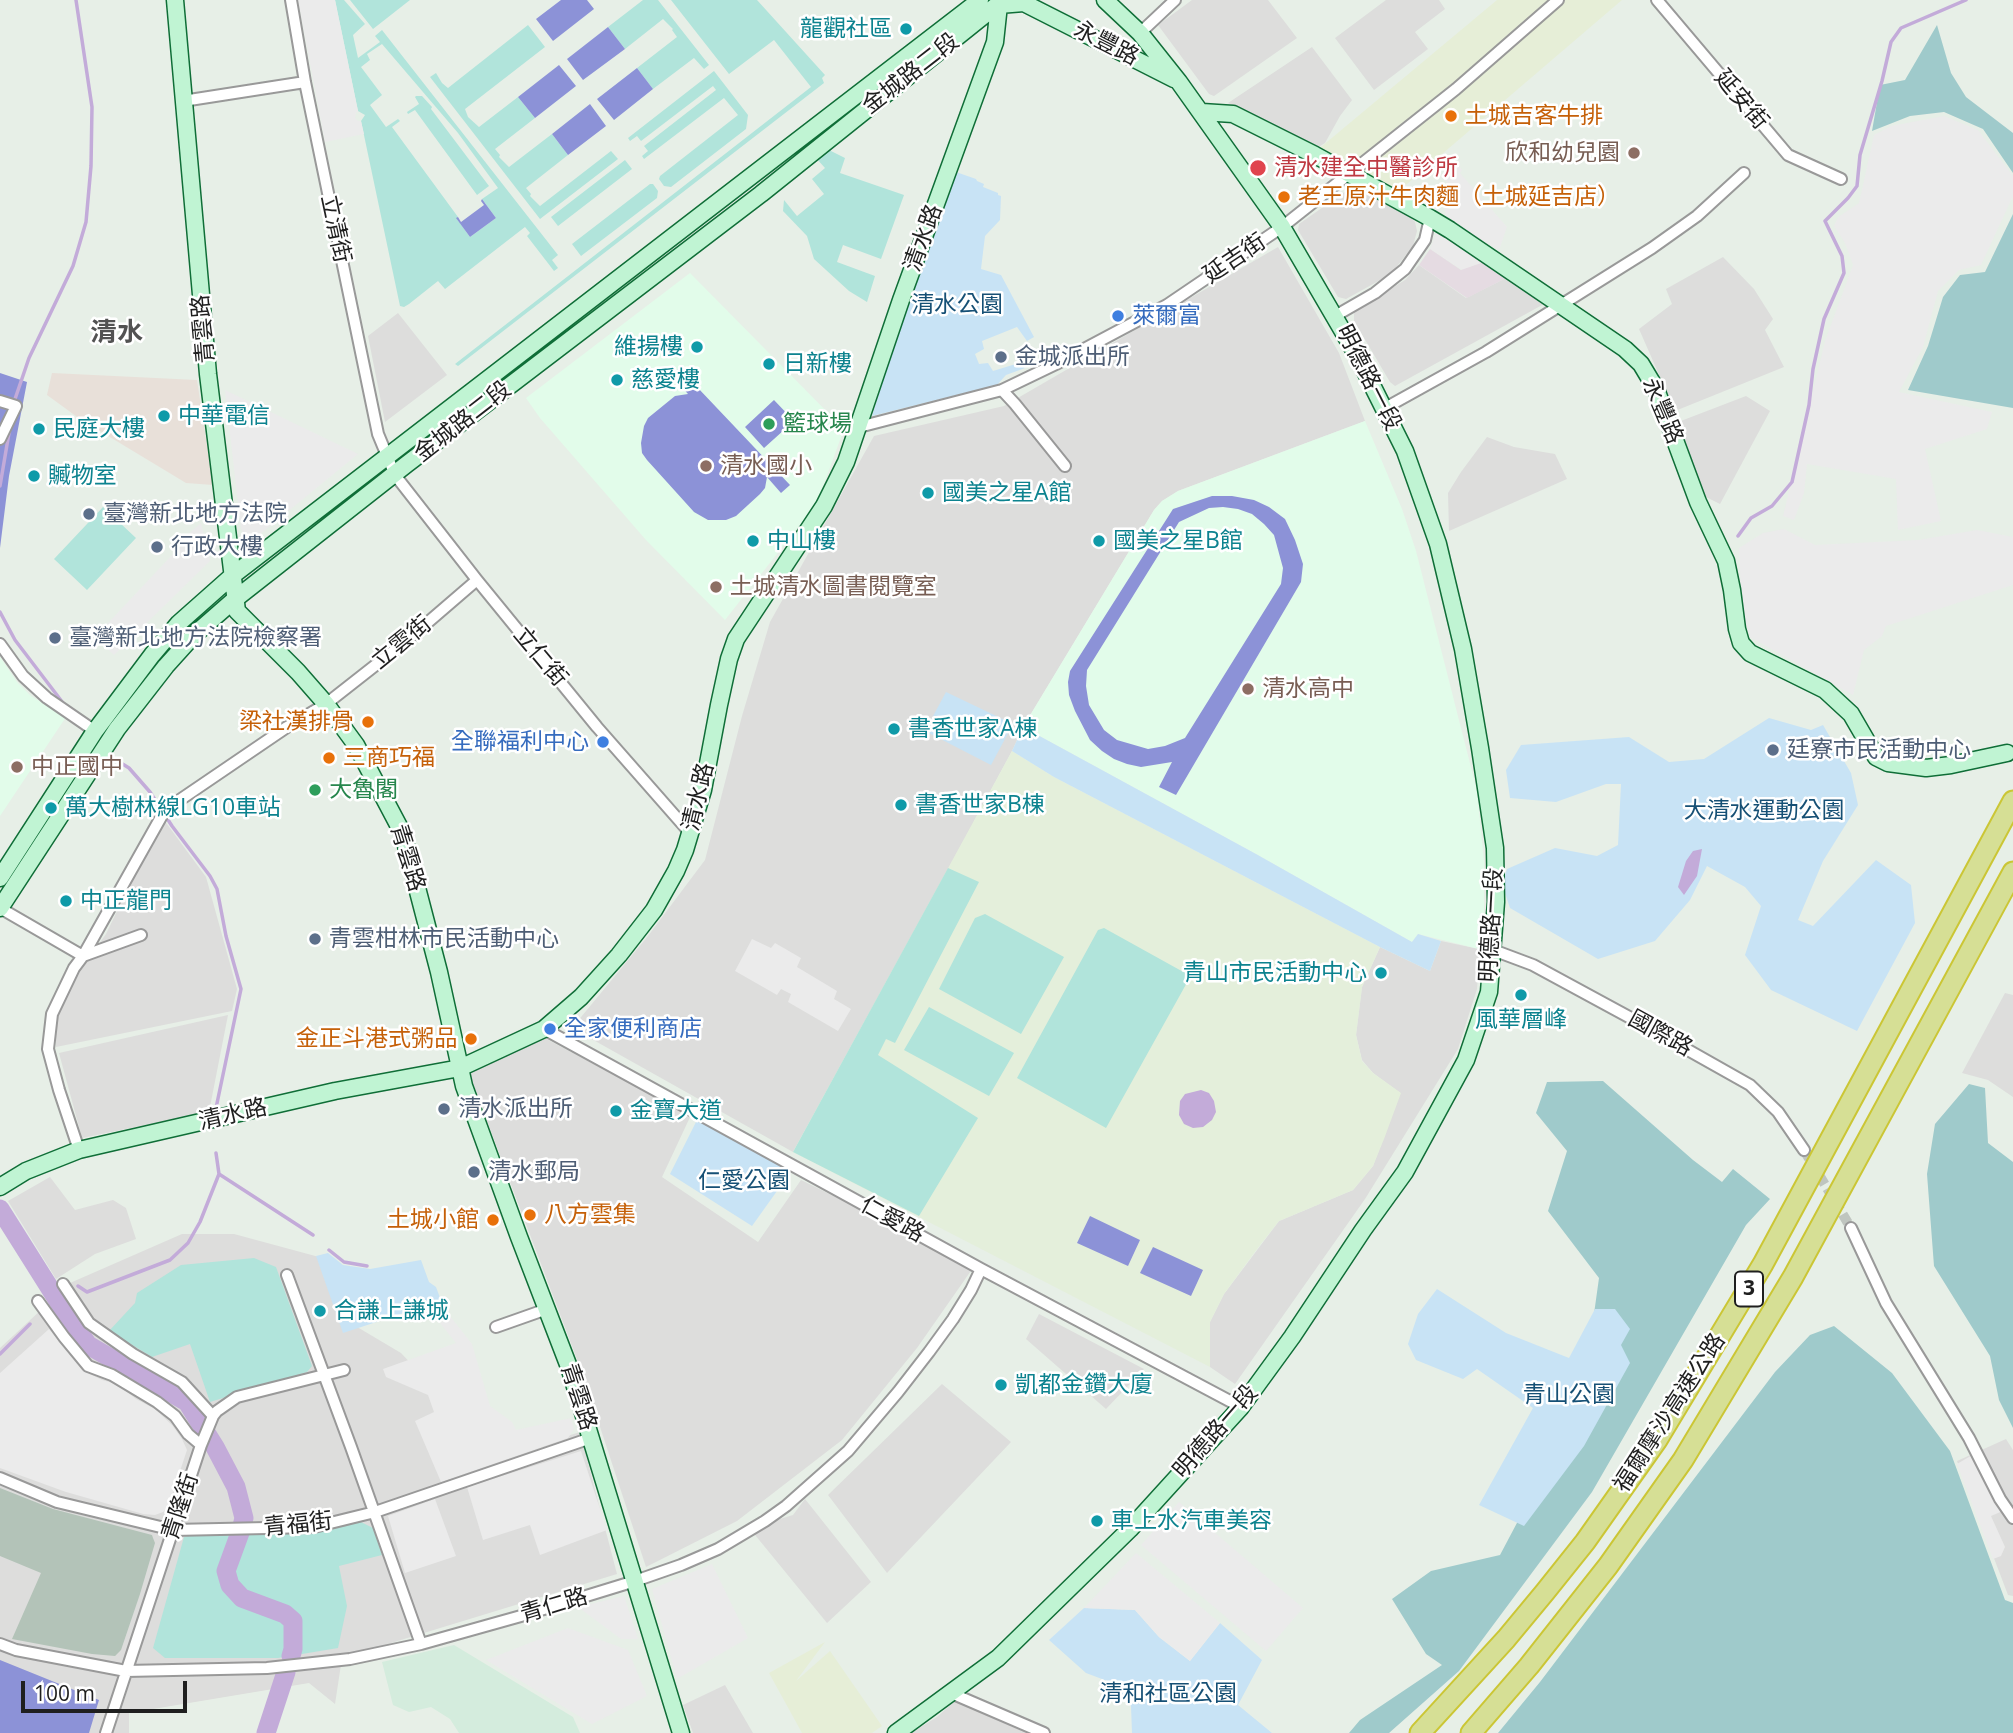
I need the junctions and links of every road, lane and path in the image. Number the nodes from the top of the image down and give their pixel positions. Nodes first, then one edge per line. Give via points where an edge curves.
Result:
1 (175, 0) edge
2 (290, 0) edge
3 (980, 0) edge
4 (1105, 0) edge
5 (1175, 0) edge
6 (1558, 0) edge
7 (1657, 0) edge
8 (999, 2) edge
9 (1140, 33) junction
10 (305, 82) junction
11 (1179, 82) junction
12 (183, 101) junction
13 (1202, 112) junction
14 (1744, 173) dead end
15 (1349, 174) junction
16 (1841, 179) dead end
17 (1430, 218) junction
18 (1282, 227) junction
19 (1559, 305) junction
20 (1335, 316) junction
21 (1002, 390) junction
22 (0, 401) edge
23 (1385, 408) junction
24 (859, 427) junction
25 (0, 439) edge
26 (386, 456) junction
27 (1065, 466) dead end
28 (395, 475) junction
29 (232, 576) junction
30 (477, 580) junction
31 (234, 600) junction
32 (0, 644) edge
33 (326, 704) junction
34 (95, 731) junction
35 (2007, 753) dead end
36 (2013, 801) edge
37 (691, 834) junction
38 (2013, 872) edge
39 (0, 877) edge
40 (0, 908) edge
41 (141, 935) dead end
42 (1493, 950) junction
43 (83, 956) junction
44 (544, 1029) junction
45 (460, 1068) junction
46 (79, 1150) junction
47 (1804, 1150) tunnel mouth
48 (0, 1187) edge
49 (1851, 1228) tunnel mouth
50 (981, 1269) junction
51 (287, 1275) dead end
52 (63, 1284) dead end
53 (38, 1301) dead end
54 (547, 1309) junction
55 (496, 1327) dead end
56 (344, 1370) dead end
57 (324, 1375) junction
58 (1241, 1407) junction
59 (213, 1416) junction
60 (591, 1438) junction
61 (201, 1444) junction
62 (0, 1478) edge
63 (375, 1512) junction
64 (2013, 1518) edge
65 (173, 1530) junction
66 (635, 1581) junction
67 (0, 1644) edge
68 (421, 1644) junction
69 (126, 1671) junction
70 (951, 1693) junction
71 (106, 1733) edge
72 (681, 1733) edge
73 (896, 1733) edge
74 (1044, 1733) edge
75 (1420, 1733) edge
76 (1471, 1733) edge

1 - 12 street, 青雲路
2 - 10 street, 立清街
3 - 26 street, 金城路二段
4 - 9 street, 明德路一段
5 - 9 street
6 - 15 street, 延吉街
7 - 16 street, 延安街 via 1788,155
8 - 11 street, 永豐路 via 1024,3
8 - 24 street, 清水路 via 995,42
8 - 28 street, 金城路二段 via 761,194
9 - 11 street, 明德路一段
10 - 12 street
10 - 26 street, 立清街
11 - 13 street, 明德路一段
12 - 29 street, 青雲路
13 - 15 street, 永豐路 via 1233,114
13 - 18 street, 明德路一段
14 - 19 street via 1697,216
15 - 17 street, 永豐路
15 - 18 street, 延吉街
17 - 19 street, 永豐路
17 - 20 street via 1425,240 1405,269
18 - 20 street, 明德路一段
18 - 21 street, 延吉街 via 1167,305
19 - 23 street
19 - 35 street, 永豐路 via 1625,349 1656,389 1698,502 1726,561 1737,629 1750,653 1825,690 1851,714 1875,757 1888,763 1926,768
20 - 23 street, 明德路一段
21 - 24 street, 延吉街
21 - 27 street
22 - 25 street via 16,406
23 - 42 street, 明德路一段 via 1438,544 1463,649 1495,848
24 - 37 street, 清水路 via 824,506 736,639
26 - 28 street, 立清街
26 - 29 street, 金城路二段
28 - 30 street, 立仁街
28 - 31 street, 金城路二段
29 - 31 street, 青雲路
29 - 34 street, 金城路二段 via 179,623
30 - 33 street, 立雲街
30 - 37 street, 立仁街
31 - 33 street, 青雲路 via 237,611
31 - 40 street, 金城路二段 via 194,635 126,716
32 - 34 street via 23,676 47,698
33 - 43 street, 立雲街 via 165,810
33 - 45 street, 青雲路 via 356,744 403,834
34 - 39 street, 金城路二段
36 - 75 highway, 福爾摩沙高速公路 / 3 via 1763,1264 1657,1440 1545,1592
37 - 44 street, 清水路 via 676,871 648,918 581,997
38 - 76 highway, 福爾摩沙高速公路 / 3 via 1793,1277 1683,1460 1600,1576
40 - 43 street
41 - 43 street
42 - 47 street, 國際路 via 1533,965 1750,1085 1778,1112
42 - 58 street, 明德路一段 via 1489,992 1446,1098 1405,1171
43 - 46 street, 立雲街 via 52,1014 48,1049
44 - 45 street, 清水路
44 - 50 street, 仁愛路
45 - 46 street, 清水路 via 335,1091
45 - 54 street, 青雲路
46 - 48 street, 清水路
49 - 64 street via 1886,1303
50 - 58 street, 仁愛路
50 - 66 street, 青仁路 via 929,1352 848,1451 751,1530 694,1560
51 - 57 street
52 - 59 street via 89,1323 182,1382
53 - 61 street via 88,1366 157,1402
54 - 55 street
54 - 60 street, 青雲路
56 - 57 street
57 - 59 street via 237,1397
57 - 63 street
58 - 70 street, 明德路一段 via 1130,1530 998,1658
59 - 61 street, 青隆街
60 - 63 street, 青福街
60 - 66 street, 青雲路
61 - 65 street, 青隆街
62 - 65 street, 青福街 via 57,1502
63 - 65 street, 青福街 via 314,1527
63 - 68 street
65 - 69 street, 青隆街
66 - 68 street, 青仁路
66 - 72 street, 青雲路
67 - 69 street, 青仁路
68 - 69 street, 青仁路 via 267,1668
69 - 71 street, 青隆街
70 - 73 street, 明德路一段
70 - 74 street

